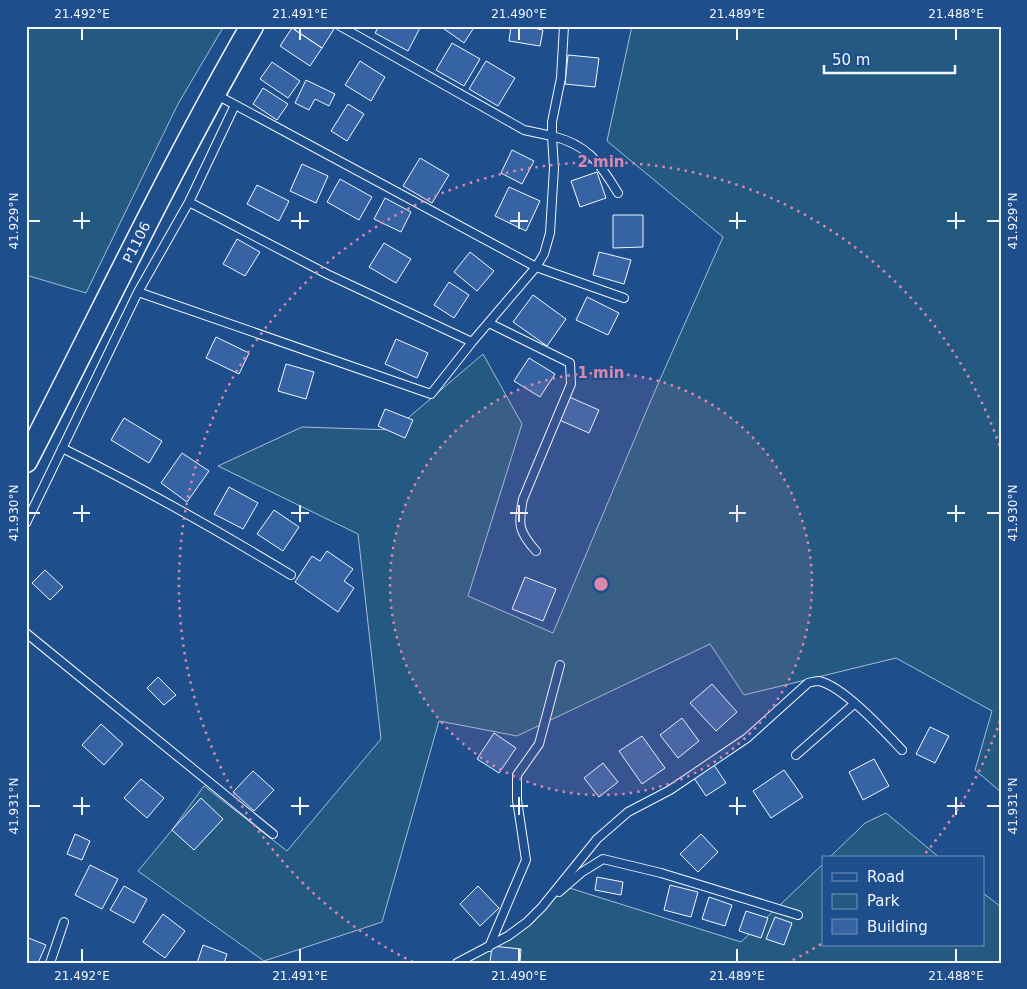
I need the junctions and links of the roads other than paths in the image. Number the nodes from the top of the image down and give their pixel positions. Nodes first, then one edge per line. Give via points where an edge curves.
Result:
1 (252, 26) edge
2 (340, 26) edge
3 (564, 26) edge
4 (214, 93) junction
5 (235, 105) junction
6 (552, 136) junction
7 (618, 193) dead end
8 (189, 202) junction
9 (536, 267) junction
10 (138, 292) junction
11 (624, 298) dead end
12 (489, 323) junction
13 (472, 342) junction
14 (62, 448) junction
15 (26, 461) edge
16 (26, 523) edge
17 (536, 550) dead end
18 (292, 575) dead end
19 (26, 633) edge
20 (560, 665) dead end
21 (854, 704) junction
22 (902, 750) dead end
23 (796, 755) dead end
24 (273, 834) dead end
25 (542, 907) junction
26 (798, 915) dead end
27 (64, 922) dead end
28 (489, 947) junction
29 (50, 963) edge
30 (457, 963) edge

1 - 4 main road, P1106
2 - 6 lane via 524,130
3 - 6 lane via 561,78
4 - 5 lane
4 - 15 main road, P1106
5 - 8 lane
5 - 9 lane
6 - 7 lane via 570,140 595,158
6 - 9 lane via 554,168 550,233
8 - 10 lane
8 - 13 lane via 327,274
9 - 11 lane
9 - 12 lane
10 - 13 lane via 431,394
10 - 14 lane
12 - 13 lane
12 - 17 lane via 570,364 571,384 523,499 520,527
14 - 16 lane
14 - 18 lane via 140,487
19 - 24 lane
20 - 28 lane via 539,744 517,775 517,800 526,860
21 - 22 lane
21 - 23 lane
21 - 25 lane via 827,684 808,683 747,738 670,790 628,812 597,839
25 - 26 lane via 582,872 603,859 661,873
25 - 28 lane via 527,922
27 - 29 lane
28 - 30 lane

